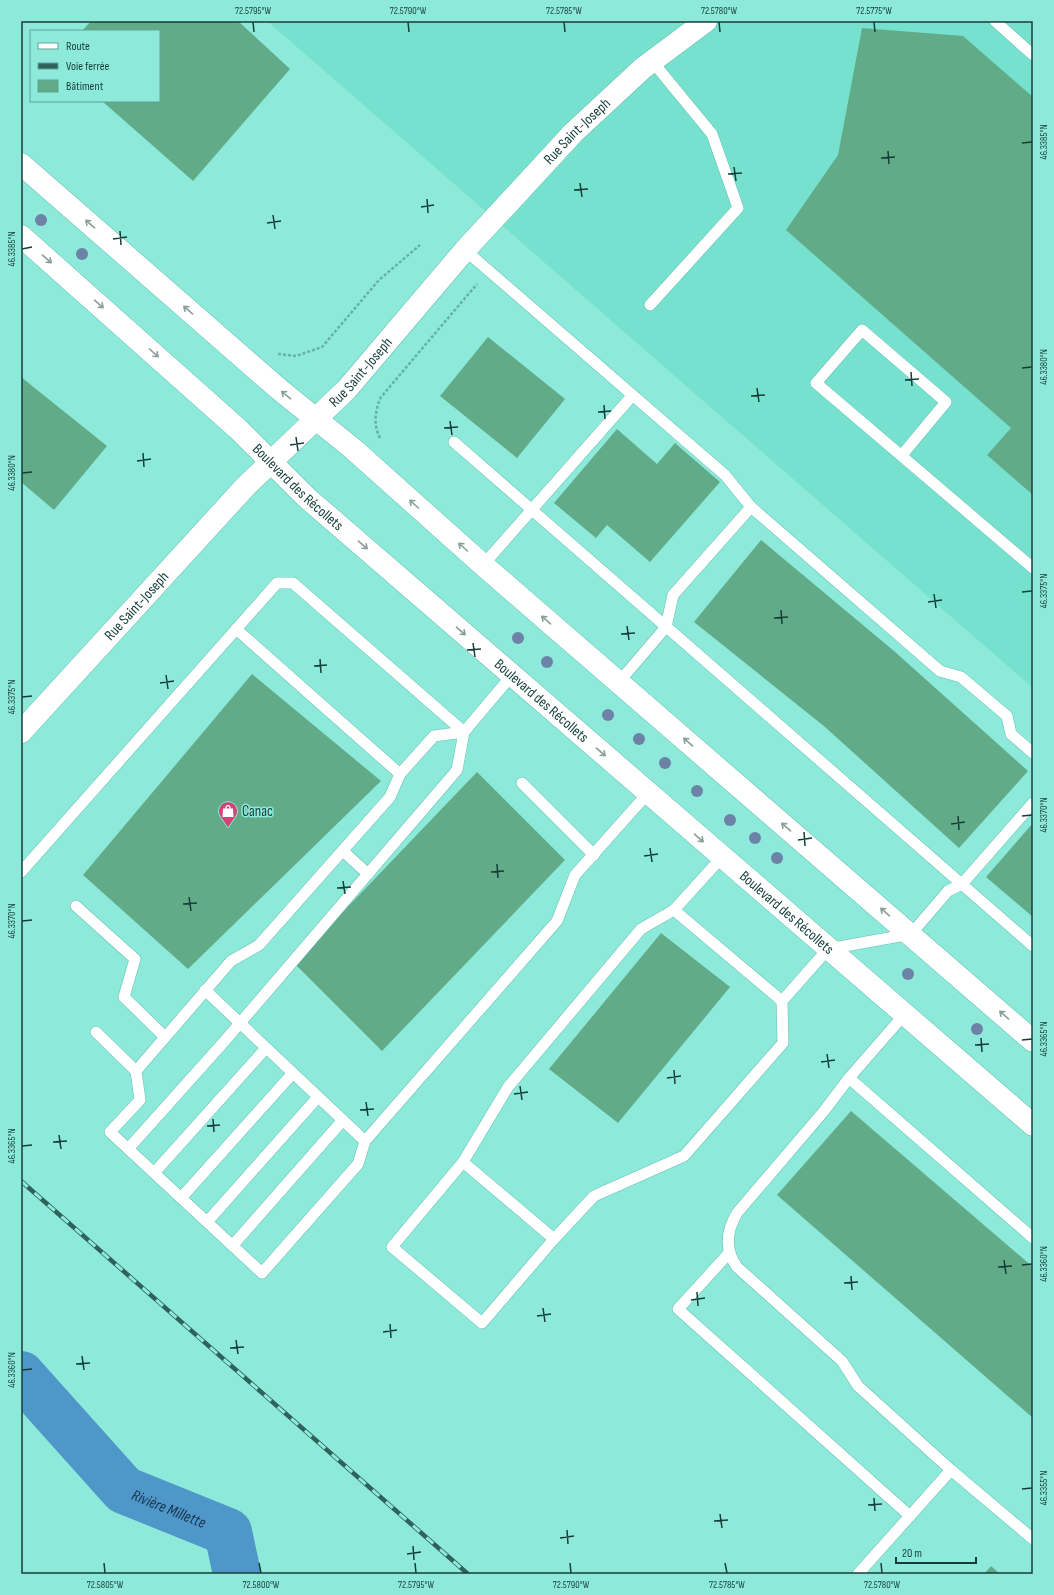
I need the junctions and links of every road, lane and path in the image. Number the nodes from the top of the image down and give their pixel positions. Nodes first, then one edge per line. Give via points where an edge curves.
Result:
1 (706, 21) edge
2 (995, 21) edge
3 (1033, 55) edge
4 (652, 61) junction
5 (21, 164) edge
6 (21, 236) edge
7 (420, 245) dead end
8 (465, 250) junction
9 (478, 283) dead end
10 (650, 305) dead end
11 (296, 356) dead end
12 (632, 396) junction
13 (316, 420) junction
14 (375, 425) dead end
15 (454, 442) dead end
16 (902, 455) junction
17 (272, 463) junction
18 (751, 507) junction
19 (531, 510) junction
20 (483, 565) junction
21 (1033, 568) edge
22 (666, 627) junction
23 (236, 629) junction
24 (512, 675) junction
25 (619, 682) junction
26 (21, 732) edge
27 (464, 732) junction
28 (1033, 753) edge
29 (400, 774) junction
30 (522, 783) dead end
31 (648, 793) junction
32 (1033, 803) edge
33 (343, 851) junction
34 (594, 855) junction
35 (722, 857) junction
36 (21, 872) edge
37 (368, 874) junction
38 (962, 884) junction
39 (76, 906) dead end
40 (674, 910) junction
41 (911, 934) junction
42 (1033, 946) edge
43 (828, 949) junction
44 (205, 990) junction
45 (782, 1001) junction
46 (904, 1015) junction
47 (239, 1023) junction
48 (96, 1032) dead end
49 (165, 1037) junction
50 (1033, 1041) edge
51 (266, 1048) junction
52 (136, 1071) junction
53 (293, 1073) junction
54 (849, 1078) junction
55 (318, 1097) junction
56 (343, 1120) junction
57 (1033, 1125) edge
58 (365, 1140) junction
59 (128, 1149) junction
60 (463, 1162) junction
61 (154, 1173) junction
62 (181, 1198) junction
63 (207, 1222) junction
64 (1033, 1238) edge
65 (554, 1239) junction
66 (232, 1245) junction
67 (729, 1253) junction
68 (951, 1470) junction
69 (910, 1516) junction
70 (1033, 1539) edge
71 (858, 1574) edge

1 - 4 main road, Rue Saint-Joseph
2 - 3 lane
4 - 8 main road, Rue Saint-Joseph via 588,117
4 - 10 lane via 712,134 738,208
13 -> 5 main road
6 -> 17 main road, Boulevard des Récollets via 232,423
7 - 11 path via 379,280 322,347
8 - 12 lane
8 - 13 main road, Rue Saint-Joseph via 347,389
9 - 14 path, Rue Saint-Joseph via 387,388 376,406
12 - 18 lane via 726,475
12 - 19 lane
13 - 17 main road, Rue Saint-Joseph
20 -> 13 main road via 352,448
15 - 19 lane
16 - 16 lane via 816,383 862,330 946,402
16 - 21 lane
17 -> 24 main road, Boulevard des Récollets via 306,497
17 - 26 main road, Rue Saint-Joseph via 245,487
18 - 22 lane via 673,596
18 - 28 lane via 940,671 961,677 1007,716 1011,734
19 - 20 lane
19 - 22 lane
25 -> 20 main road
22 - 25 lane
22 - 38 lane
23 - 27 lane via 277,583 293,583
23 - 29 lane
23 - 36 lane
24 - 27 lane
24 -> 31 main road, Boulevard des Récollets
41 -> 25 main road
27 - 29 lane via 434,736
27 - 37 lane via 457,770
29 - 33 lane via 390,798
30 - 34 lane
31 - 34 lane
31 -> 35 main road, Boulevard des Récollets
32 - 38 lane
33 - 37 lane
33 - 44 lane via 259,945 231,961
34 - 58 lane via 576,875 557,921
35 - 40 lane
35 - 43 main road, Boulevard des Récollets
37 - 47 lane
38 - 41 lane via 948,891
38 - 42 lane
39 - 49 lane via 135,959 124,997
40 - 45 lane
40 - 60 lane via 641,929 508,1087
41 - 43 lane
50 -> 41 main road
43 - 45 lane
43 - 46 main road, Boulevard des Récollets
44 - 47 lane
44 - 49 lane
45 - 65 lane via 783,1043 684,1156 594,1196
46 - 54 lane
46 - 57 main road, Boulevard des Récollets
47 - 51 lane
47 - 59 lane
48 - 52 lane
49 - 52 lane
51 - 53 lane
51 - 61 lane
52 - 59 lane via 140,1100 110,1132
53 - 55 lane
53 - 62 lane
54 - 64 lane
54 - 67 lane via 824,1111 736,1213 730,1228
55 - 56 lane
55 - 63 lane
56 - 58 lane
56 - 66 lane
58 - 66 lane via 358,1164 262,1273
59 - 61 lane
60 - 65 lane
60 - 65 lane via 392,1247 482,1323
61 - 62 lane
62 - 63 lane
63 - 66 lane
67 - 68 lane via 737,1266 842,1361 858,1386
67 - 69 lane via 678,1310
68 - 69 lane
68 - 70 lane
69 - 71 lane

